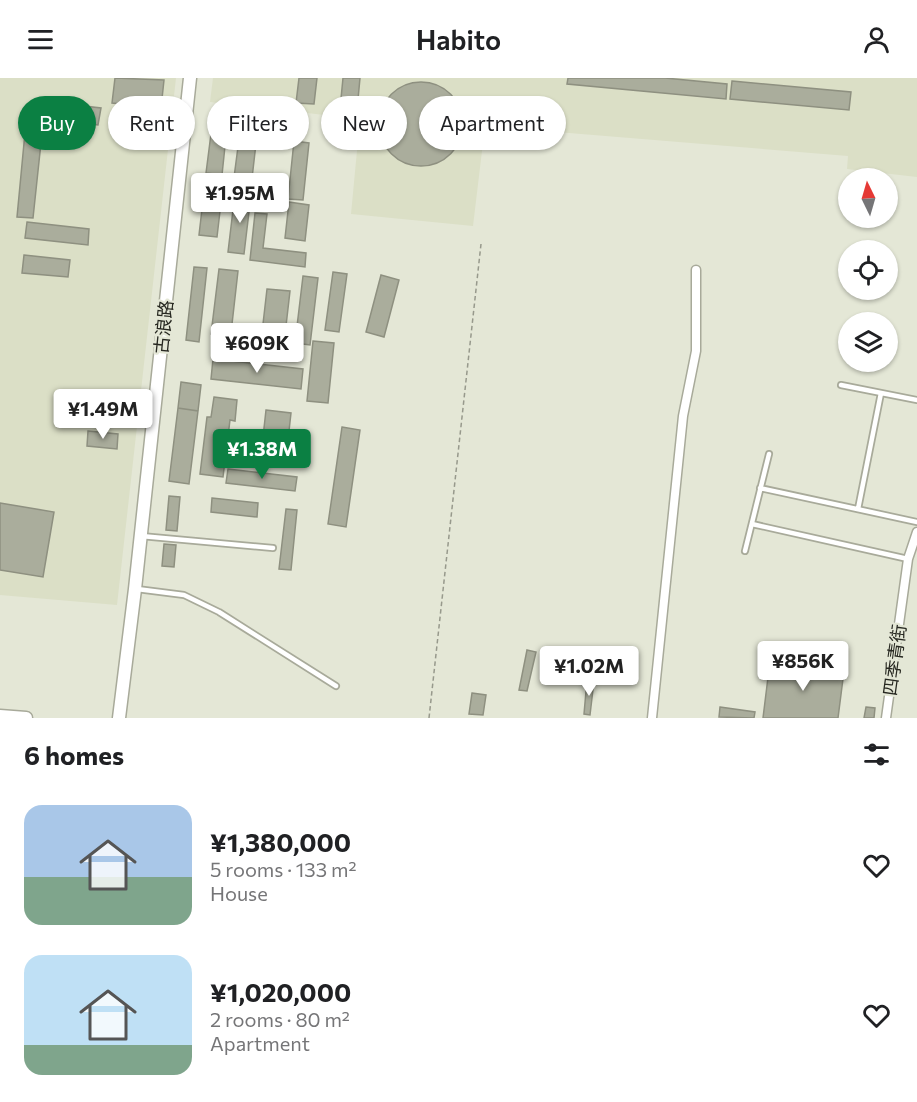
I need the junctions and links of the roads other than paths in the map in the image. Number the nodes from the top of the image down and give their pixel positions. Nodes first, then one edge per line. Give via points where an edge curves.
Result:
1 (190, 78) edge
2 (696, 270) dead end
3 (841, 385) dead end
4 (881, 393) junction
5 (917, 400) edge
6 (769, 454) dead end
7 (760, 488) junction
8 (858, 509) junction
9 (917, 522) edge
10 (752, 524) junction
11 (917, 532) edge
12 (141, 536) junction
13 (273, 548) dead end
14 (745, 551) dead end
15 (908, 559) junction
16 (135, 589) junction
17 (336, 686) dead end
18 (0, 716) edge
19 (26, 718) edge
20 (119, 718) edge
21 (652, 718) edge
22 (886, 718) edge

1 - 12 main road, 古浪路
2 - 21 street via 696,351 683,417
3 - 4 lane
4 - 5 lane
4 - 8 lane
6 - 7 lane
7 - 8 lane
7 - 10 lane
8 - 9 lane
10 - 14 lane
10 - 15 lane
11 - 15 street, 四季青街
12 - 13 lane
12 - 16 main road, 古浪路
15 - 22 street, 四季青街
16 - 17 lane via 184,595 219,612
16 - 20 main road, 古浪路
18 - 19 main road

